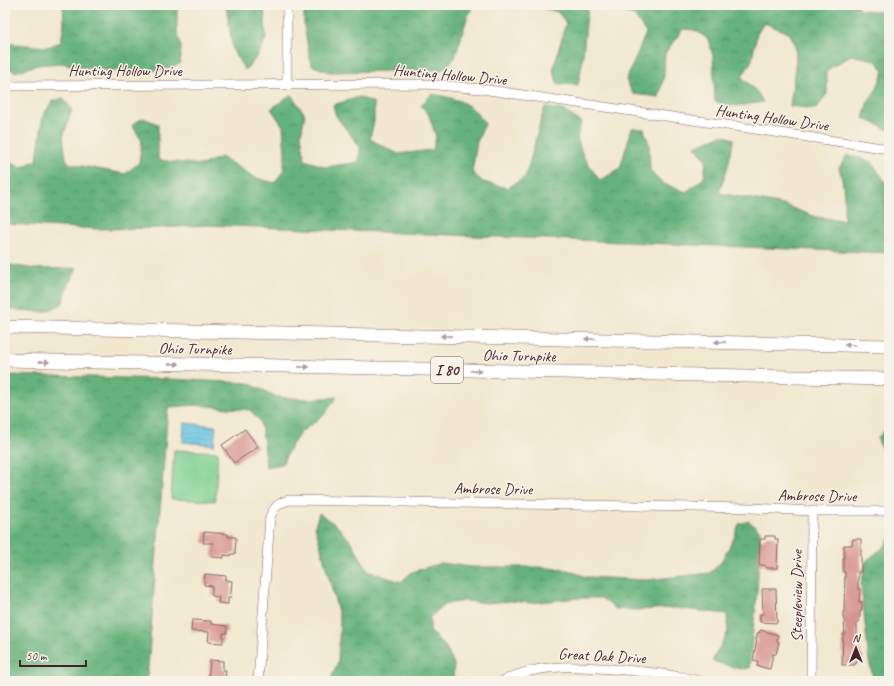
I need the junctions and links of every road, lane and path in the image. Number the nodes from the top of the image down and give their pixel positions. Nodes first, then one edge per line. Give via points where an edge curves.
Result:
1 (287, 5) edge
2 (287, 85) junction
3 (5, 86) edge
4 (889, 149) edge
5 (5, 327) edge
6 (889, 346) edge
7 (5, 360) edge
8 (889, 379) edge
9 (812, 511) junction
10 (889, 511) edge
11 (258, 681) edge
12 (503, 681) edge
13 (700, 681) edge
14 (811, 681) edge

1 - 2 street
2 - 3 street, Hunting Hollow Drive
2 - 4 street, Hunting Hollow Drive via 392,83 448,86
6 -> 5 highway, Ohio Turnpike / I 80
7 -> 8 highway, Ohio Turnpike / I 80
9 - 10 street, Ambrose Drive
9 - 11 street, Ambrose Drive via 284,501 275,507 270,517
9 - 14 street, Steepleview Drive
12 - 13 street, Great Oak Drive via 537,669 556,666 646,672

